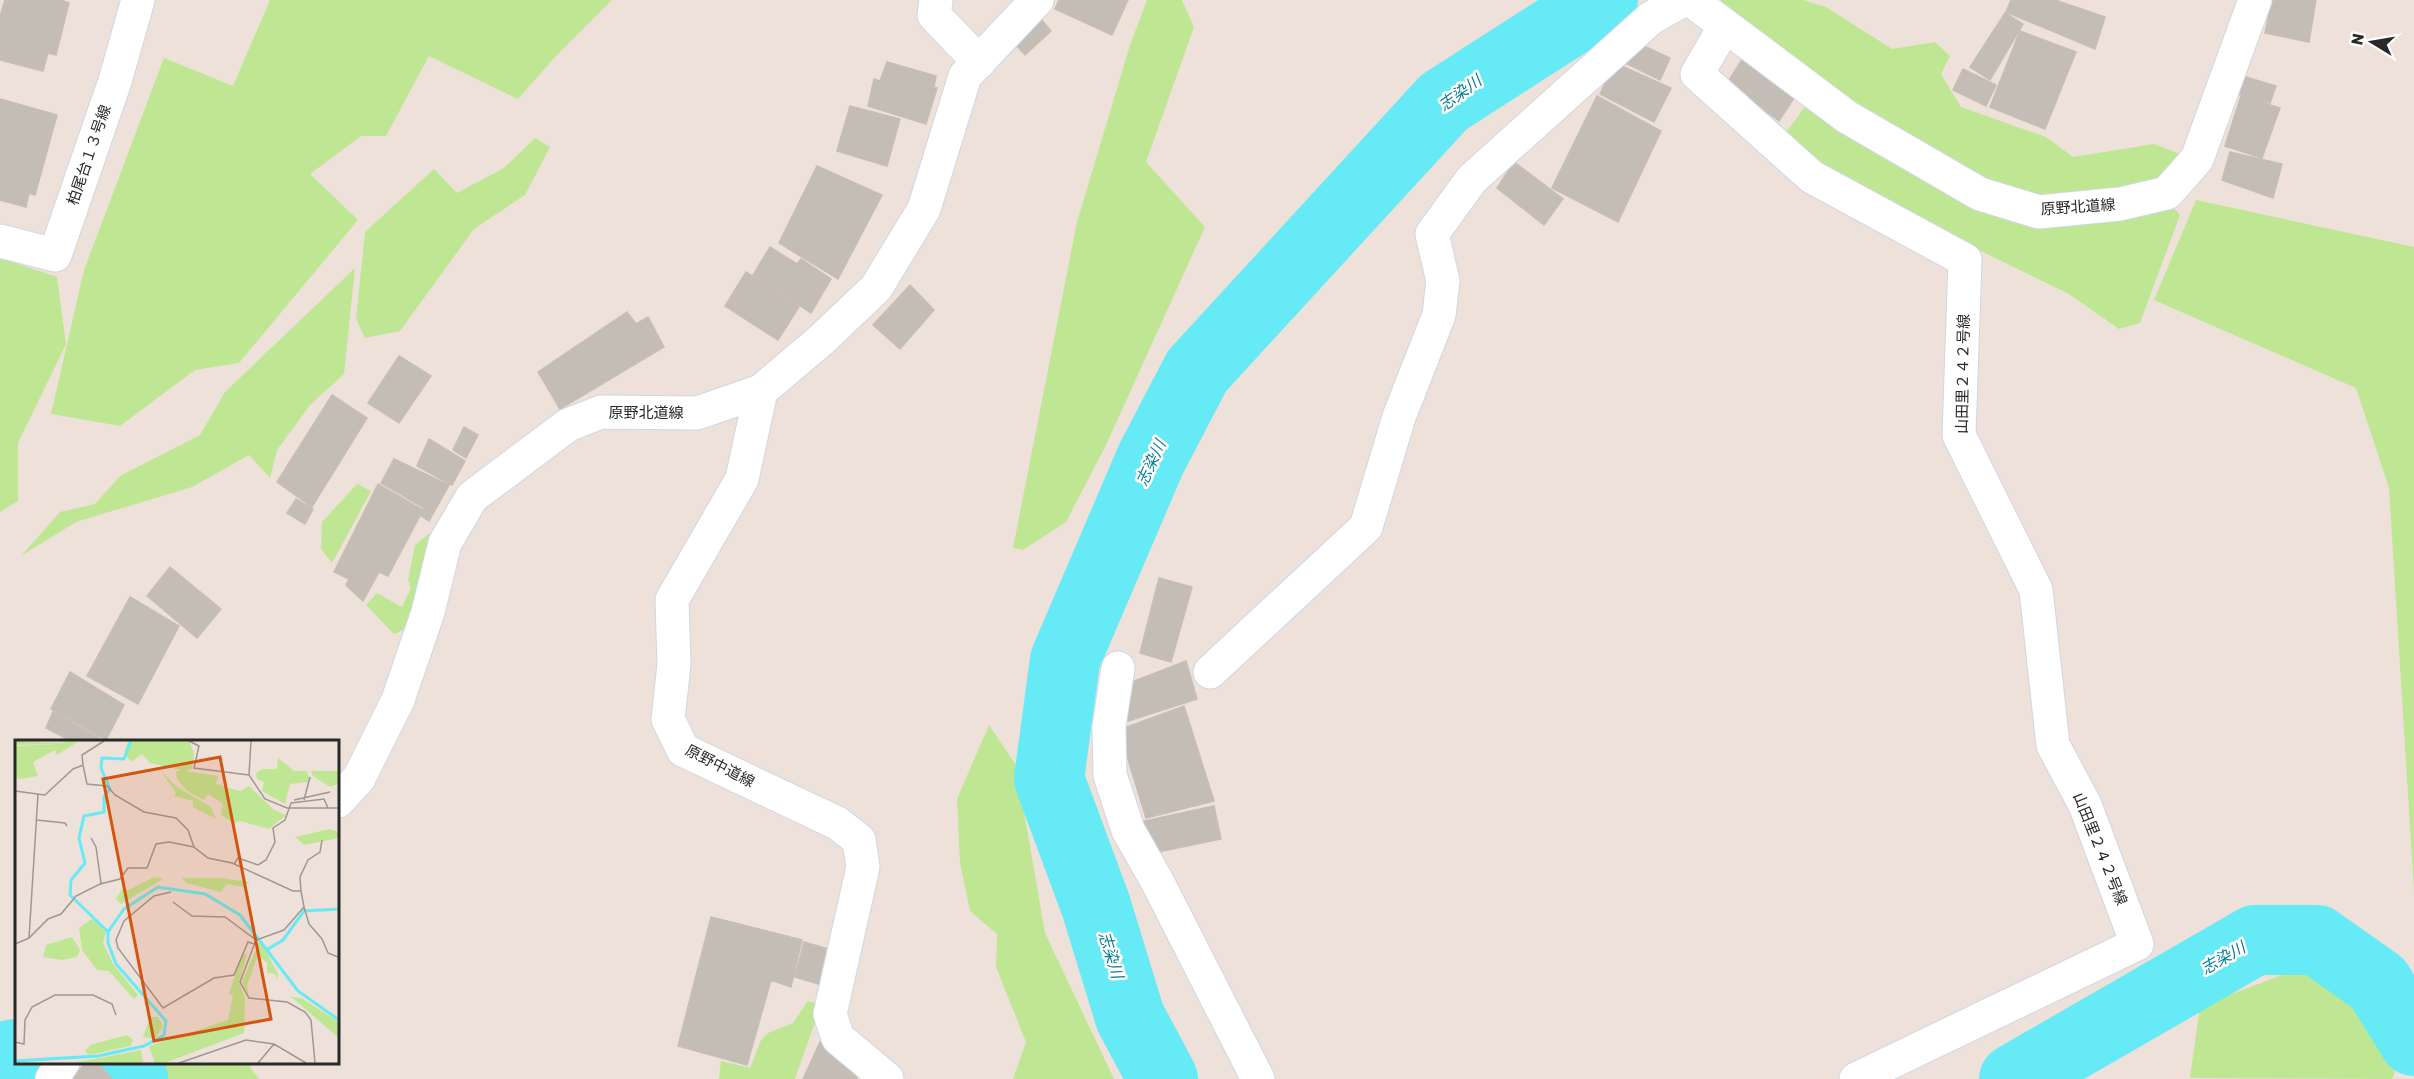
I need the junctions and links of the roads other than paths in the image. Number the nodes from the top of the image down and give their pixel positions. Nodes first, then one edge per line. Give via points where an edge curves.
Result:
1 (138, 0) edge
2 (936, 0) edge
3 (1037, 0) edge
4 (1683, 0) edge
5 (1691, 0) edge
6 (2255, 0) edge
7 (1725, 26) junction
8 (979, 62) junction
9 (0, 241) edge
10 (761, 391) junction
11 (1118, 668) dead end
12 (1210, 672) dead end
13 (339, 800) edge
14 (62, 1064) edge
15 (52, 1079) edge
16 (887, 1079) edge
17 (1258, 1079) edge
18 (1856, 1079) edge

1 - 9 street, 柏尾台１３号線 via 115,81 55,255
2 - 8 street via 934,15
3 - 8 street, 原野北道線
4 - 12 street via 1651,18 1472,179 1432,234 1443,281 1439,315 1400,417 1366,527
5 - 7 street, 原野北道線
6 - 7 street, 原野北道線 via 2197,159 2167,193 2120,204 2038,212 1980,194 1847,117
7 - 18 street, 山田里２４２号線 via 1697,74 1812,177 1965,260 1959,435 2036,590 2053,745 2085,805 2138,944
8 - 10 street, 原野北道線 via 966,76 924,209 876,288
10 - 13 street, 原野北道線 via 696,413 601,412 568,425 472,497 445,543 428,612 398,700 359,778
10 - 16 street, 原野中道線 via 742,479 672,600 674,664 668,718 683,750 837,823 859,840 863,867 830,1014 838,1038
11 - 17 street via 1109,726 1110,775 1128,830
14 - 15 street

